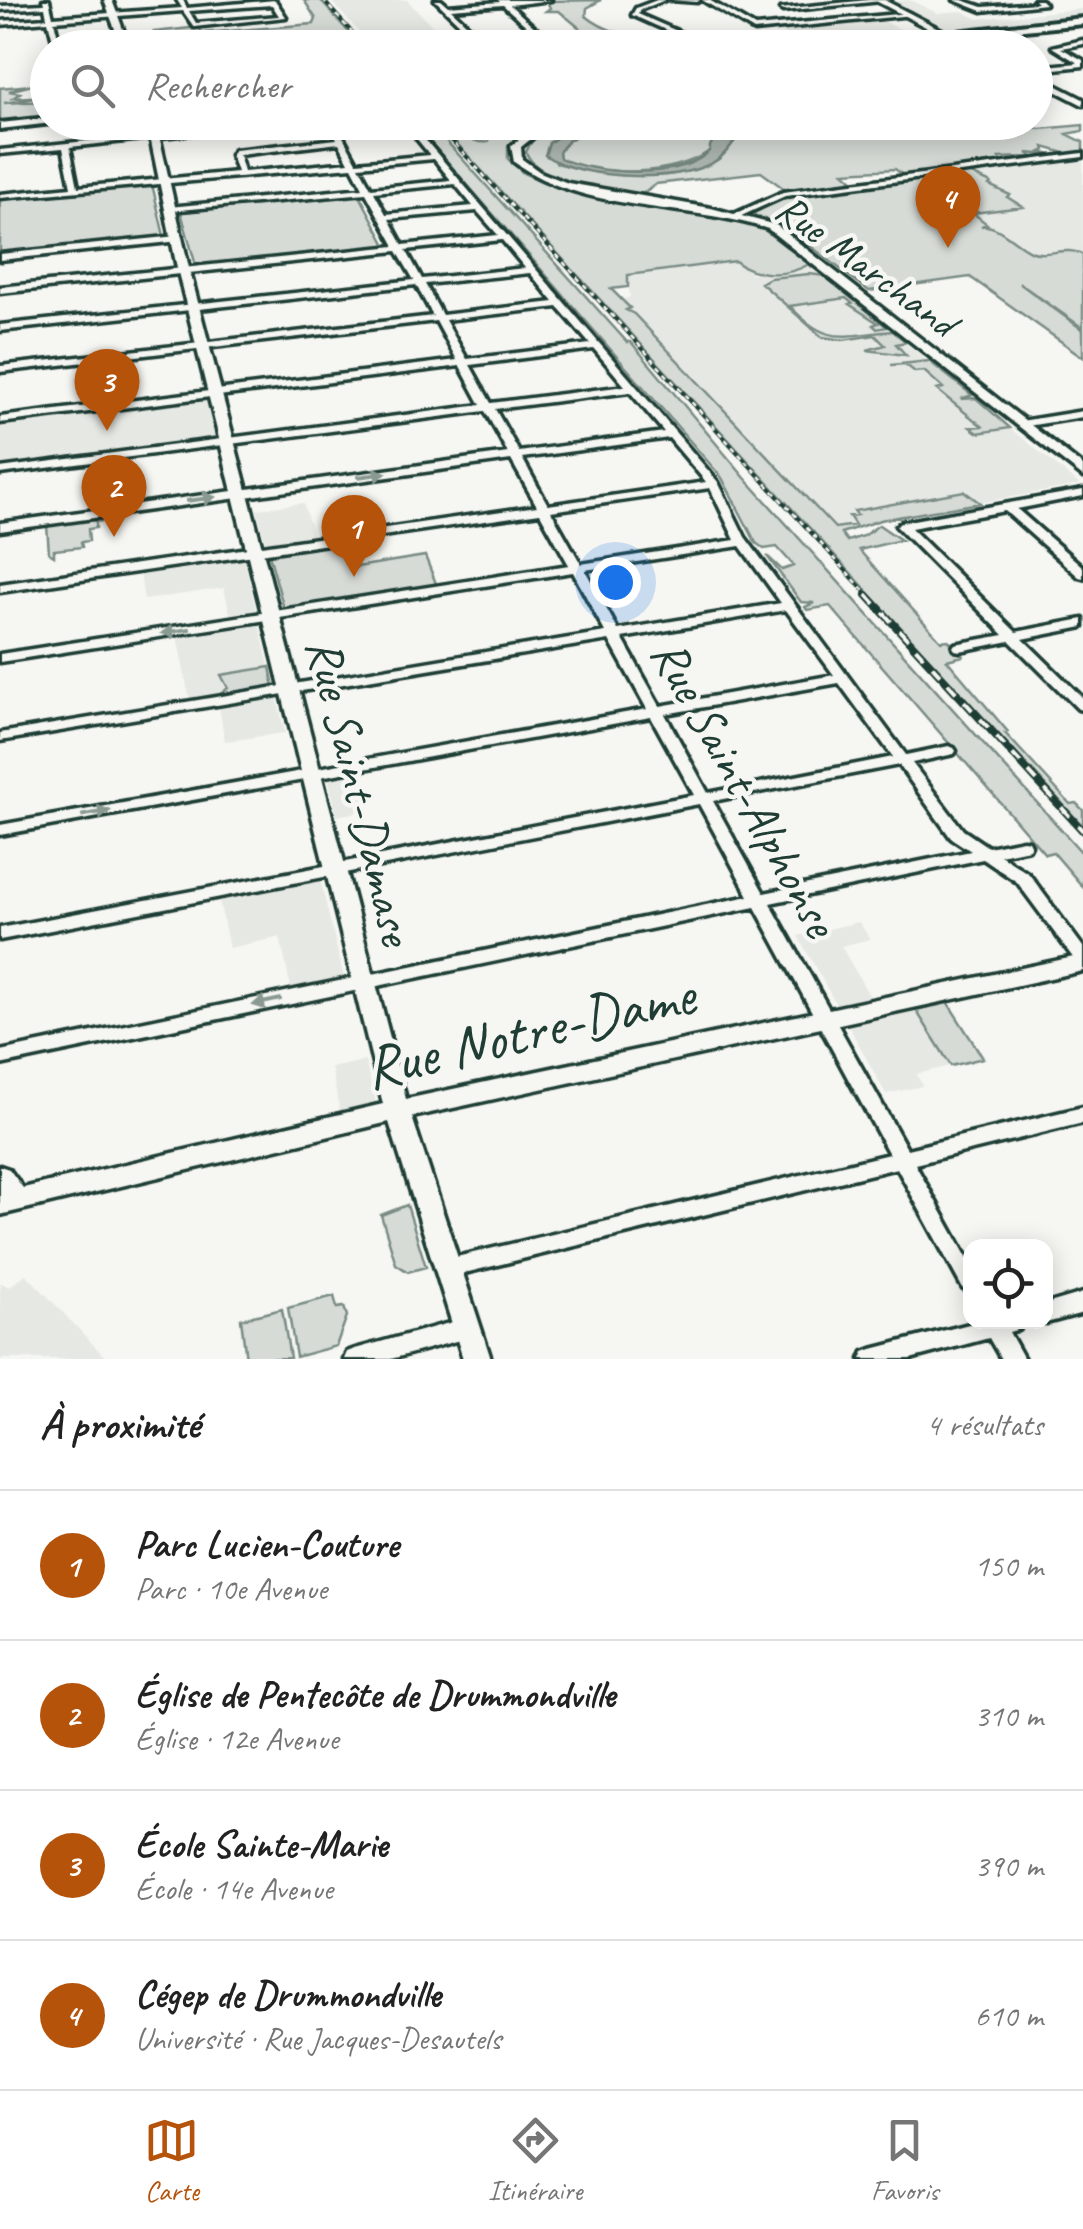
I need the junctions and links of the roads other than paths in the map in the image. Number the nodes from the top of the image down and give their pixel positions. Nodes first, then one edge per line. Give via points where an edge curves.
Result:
1 (108, 0) edge
2 (180, 0) edge
3 (438, 0) edge
4 (548, 0) edge
5 (662, 0) edge
6 (672, 0) edge
7 (696, 0) edge
8 (704, 0) edge
9 (766, 0) edge
10 (879, 0) edge
11 (888, 0) edge
12 (957, 0) edge
13 (1037, 0) edge
14 (47, 2) edge
15 (273, 2) edge
16 (503, 2) edge
17 (0, 8) edge
18 (446, 8) junction
19 (783, 9) junction
20 (185, 10) junction
21 (114, 15) junction
22 (908, 15) junction
23 (51, 20) junction
24 (1083, 21) edge
25 (0, 23) edge
26 (810, 25) junction
27 (54, 30) edge
28 (119, 30) edge
29 (469, 30) edge
30 (536, 30) edge
31 (670, 30) edge
32 (940, 30) edge
33 (990, 30) edge
34 (1083, 42) edge
35 (1083, 64) edge
36 (1053, 67) edge
37 (1053, 87) edge
38 (1083, 102) edge
39 (30, 123) edge
40 (0, 126) edge
41 (115, 140) edge
42 (155, 140) edge
43 (420, 140) edge
44 (526, 140) edge
45 (340, 141) joint
46 (66, 145) junction
47 (0, 152) edge
48 (1083, 155) edge
49 (433, 156) junction
50 (354, 164) junction
51 (241, 174) junction
52 (163, 182) junction
53 (455, 182) junction
54 (75, 189) junction
55 (368, 190) junction
56 (0, 196) edge
57 (478, 208) junction
58 (170, 209) junction
59 (736, 214) junction
60 (382, 218) junction
61 (503, 237) junction
62 (176, 239) junction
63 (400, 248) junction
64 (0, 258) edge
65 (184, 270) junction
66 (531, 270) junction
67 (420, 282) junction
68 (0, 290) edge
69 (561, 304) junction
70 (194, 307) junction
71 (440, 318) junction
72 (0, 328) edge
73 (203, 346) junction
74 (597, 346) junction
75 (464, 363) junction
76 (0, 369) edge
77 (633, 388) junction
78 (215, 393) junction
79 (488, 407) junction
80 (1083, 414) edge
81 (0, 420) edge
82 (1021, 424) junction
83 (673, 434) junction
84 (228, 441) junction
85 (514, 456) junction
86 (0, 471) edge
87 (1083, 473) edge
88 (714, 484) junction
89 (1083, 493) edge
90 (241, 494) junction
91 (1008, 506) junction
92 (544, 509) junction
93 (0, 527) edge
94 (742, 542) junction
95 (255, 551) junction
96 (577, 568) junction
97 (1083, 574) edge
98 (0, 588) edge
99 (789, 606) junction
100 (272, 616) junction
101 (1083, 623) edge
102 (613, 635) junction
103 (1013, 637) junction
104 (960, 647) dead end
105 (0, 658) edge
106 (842, 678) junction
107 (290, 690) junction
108 (1083, 706) edge
109 (656, 712) junction
110 (0, 738) edge
111 (948, 751) dead end
112 (902, 759) junction
113 (311, 774) junction
114 (704, 798) junction
115 (0, 830) edge
116 (1024, 845) dead end
117 (985, 852) junction
118 (335, 869) junction
119 (760, 898) junction
120 (0, 934) edge
121 (1083, 961) edge
122 (362, 982) junction
123 (826, 1018) junction
124 (0, 1058) edge
125 (397, 1112) junction
126 (1083, 1115) edge
127 (903, 1158) junction
128 (0, 1176) edge
129 (7, 1202) edge
130 (448, 1268) junction
131 (963, 1269) edge
132 (1083, 1303) edge
133 (1053, 1310) edge
134 (467, 1328) junction
135 (979, 1329) edge
136 (1002, 1329) edge
137 (355, 1359) edge
138 (478, 1359) edge
139 (872, 1359) edge
140 (1013, 1359) edge

1 - 21 street
2 - 20 street
3 - 18 street
4 - 16 street
5 - 31 street via 635,15
6 - 7 street
8 - 26 street via 756,29
9 - 19 street
10 - 11 street
10 - 19 street
10 - 22 street
12 - 13 street via 985,9 1042,4
14 - 17 street
14 - 23 street
15 - 20 street
15 - 20 street via 283,17 194,25
16 - 18 street
16 - 30 street
18 - 29 street
19 - 26 street
20 - 21 street
21 - 23 street
21 - 28 street
22 - 26 street
22 - 32 street
23 - 25 street
23 - 27 street
24 - 33 main road
34 - 35 street via 1055,47
35 - 36 street
37 - 38 street
39 - 40 main road
41 - 46 street
42 - 52 street, Rue Saint-Damase
43 - 49 street
44 - 59 street, Rue Marchand via 516,148 518,162 533,173 571,186
45 - 50 street, Rue Saint-Alphonse
45 - 51 street via 239,152 234,155
46 - 47 street
46 - 54 street
48 - 59 street via 783,194
49 - 50 street
49 - 53 street
50 - 51 street
50 - 55 street, Rue Saint-Alphonse
51 - 52 street
52 - 54 street
52 - 58 street, Rue Saint-Damase
53 - 55 street
53 - 57 street
54 - 56 street
55 - 58 street
55 - 60 street, Rue Saint-Alphonse
57 - 60 street
57 - 61 street
58 - 62 street, Rue Saint-Damase
59 - 82 street, Rue Marchand via 780,233
60 - 63 street, Rue Saint-Alphonse
61 - 63 street
61 - 66 street
62 - 64 street
62 - 65 street, Rue Saint-Damase
63 - 65 street
63 - 67 street, Rue Saint-Alphonse
65 - 68 street
65 - 70 street, Rue Saint-Damase
66 - 67 street
66 - 69 street
67 - 70 street
67 - 71 street, Rue Saint-Alphonse
69 - 71 street
69 - 74 street
70 - 72 street
70 - 73 street, Rue Saint-Damase
71 - 73 street
71 - 75 street, Rue Saint-Alphonse
73 - 76 street
73 - 78 street, Rue Saint-Damase
74 - 75 street
74 - 77 street
75 - 78 street
75 - 79 street, Rue Saint-Alphonse
77 - 79 street
77 - 83 street
78 - 81 street
78 - 84 street, Rue Saint-Damase
79 - 84 street
79 - 85 street, Rue Saint-Alphonse
80 - 82 street
82 - 87 street, Rue Marchand
83 - 85 street
83 - 88 street
84 - 86 street
84 - 90 street, Rue Saint-Damase
90 -> 85 street
85 - 92 street, Rue Saint-Alphonse
88 - 92 street
88 - 94 street
89 - 91 street
93 -> 90 street
90 - 95 street, Rue Saint-Damase
91 - 97 street
91 - 103 street via 902,526
92 - 95 street
92 - 96 street, Rue Saint-Alphonse
94 - 96 street
94 - 99 street
95 - 98 street
95 - 100 street, Rue Saint-Damase
96 - 100 street
96 - 102 street, Rue Saint-Alphonse
99 - 102 street
99 - 106 street
100 -> 105 street
100 - 107 street, Rue Saint-Damase
101 - 103 street
102 - 107 street
102 - 109 street, Rue Saint-Alphonse
103 - 104 street
103 - 108 street
106 - 109 street
106 - 112 street
107 - 110 street
107 - 113 street, Rue Saint-Damase
109 - 113 street
109 - 114 street, Rue Saint-Alphonse
111 - 112 street
112 - 114 street
112 - 117 street via 957,834
115 -> 113 street
113 - 118 street, Rue Saint-Damase
114 - 118 street
114 - 119 street, Rue Saint-Alphonse
116 - 117 street
117 - 119 street
117 - 121 street via 1024,878
118 - 120 street
118 - 122 street, Rue Saint-Damase
119 - 122 street
119 - 123 street, Rue Saint-Alphonse
121 - 123 street, Rue Notre-Dame
122 -> 124 street
122 - 125 street, Rue Saint-Damase
123 - 125 street, Rue Notre-Dame
123 - 127 street, Rue Saint-Alphonse
125 - 129 street, Rue Notre-Dame
125 - 130 street, Rue Saint-Damase
126 - 127 street
127 - 130 street
127 - 131 street, Rue Saint-Alphonse
128 - 129 street via 12,1188
130 - 134 street, Rue Saint-Damase
132 - 133 street
134 - 137 street
134 - 138 street, Rue Saint-Damase
135 - 139 street
136 - 140 street

